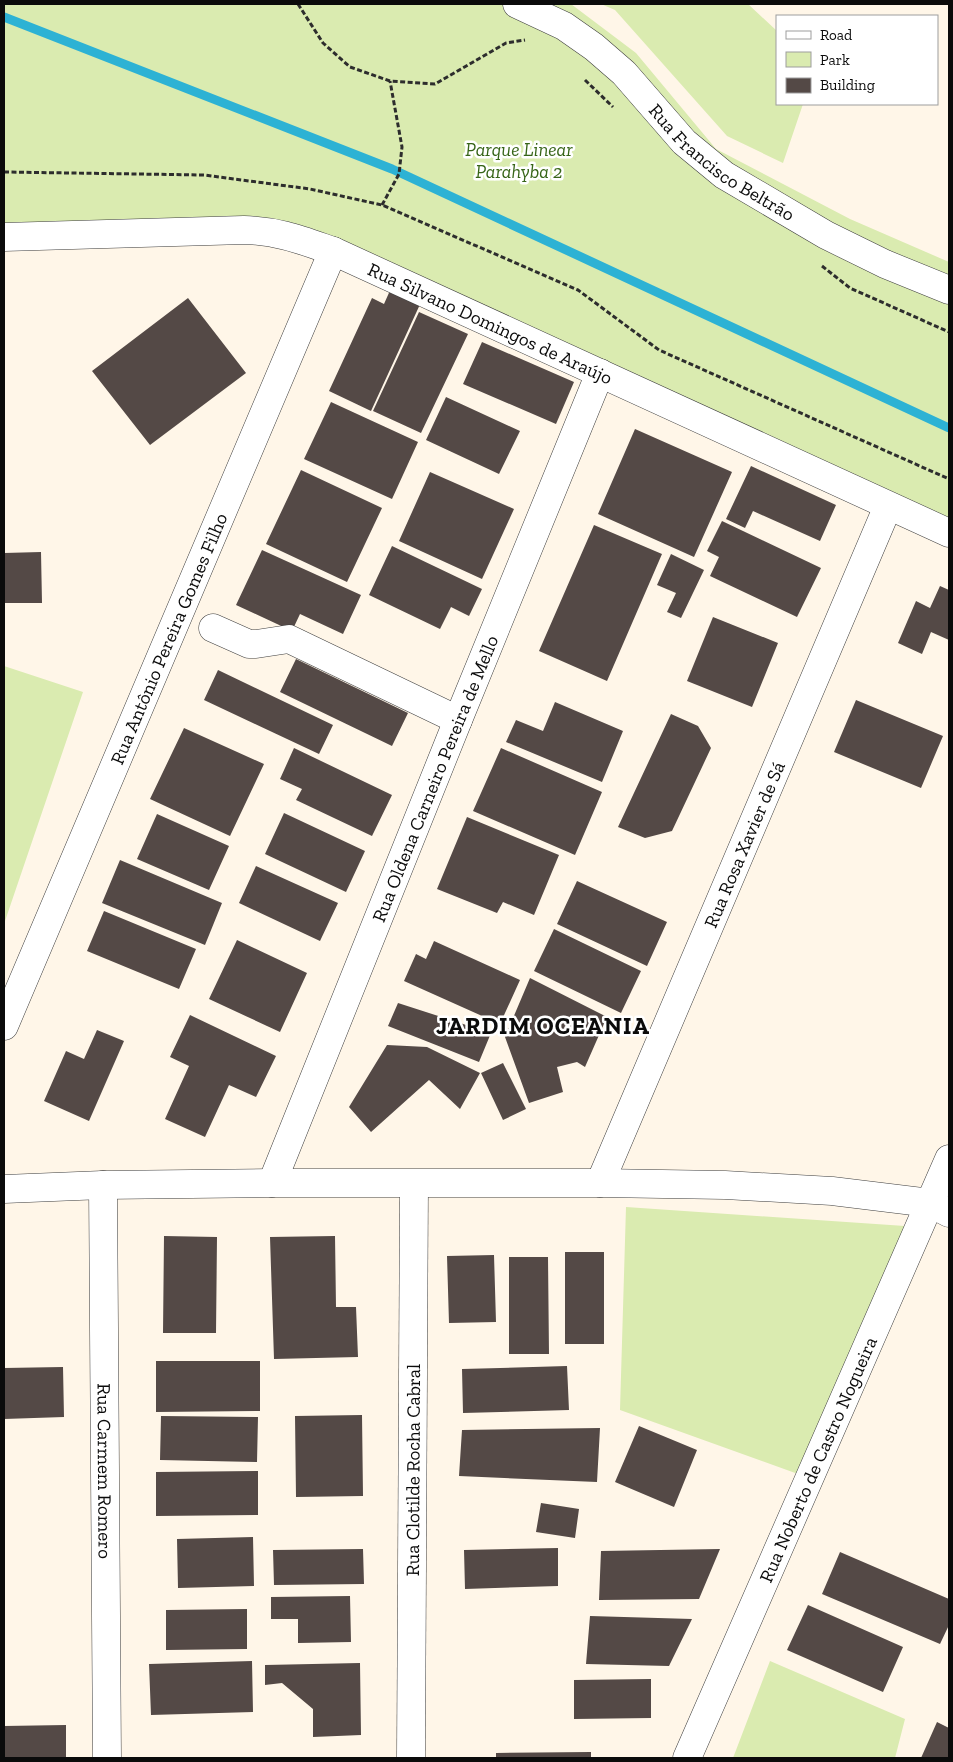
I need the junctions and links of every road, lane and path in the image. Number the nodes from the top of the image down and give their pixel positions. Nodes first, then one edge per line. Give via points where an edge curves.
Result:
1 (298, 4) edge
2 (517, 4) edge
3 (526, 40) dead end
4 (583, 77) dead end
5 (390, 81) junction
6 (617, 110) dead end
7 (4, 172) edge
8 (382, 206) junction
9 (4, 237) edge
10 (333, 251) junction
11 (819, 264) dead end
12 (949, 290) edge
13 (949, 332) edge
14 (600, 373) junction
15 (949, 479) edge
16 (888, 506) junction
17 (949, 533) edge
18 (213, 628) dead end
19 (458, 720) junction
20 (4, 1026) edge
21 (949, 1159) edge
22 (272, 1183) junction
23 (600, 1183) junction
24 (414, 1184) junction
25 (103, 1186) junction
26 (4, 1189) edge
27 (940, 1208) edge
28 (107, 1758) edge
29 (411, 1758) edge
30 (687, 1758) edge

1 - 5 path via 323,44 350,67
2 - 12 street, Rua Francisco Beltrão via 564,26 594,47 624,73 684,142 724,175 826,235
3 - 5 path via 506,44 435,84
4 - 6 path
5 - 8 path via 402,147 400,174
7 - 8 path via 204,175 310,189
8 - 15 path via 578,290 659,350
9 - 10 street, Rua Silvano Domingos de Araújo via 244,230 283,234
10 - 14 street, Rua Silvano Domingos de Araújo
10 - 20 street, Rua Antônio Pereira Gomes Filho
11 - 13 path via 850,288
14 - 16 street, Rua Silvano Domingos de Araújo
14 - 19 street, Rua Oldena Carneiro Pereira de Mello
16 - 17 street, Rua Silvano Domingos de Araújo
16 - 23 street, Rua Rosa Xavier de Sá
18 - 19 street via 249,644 289,639
19 - 22 street, Rua Oldena Carneiro Pereira de Mello
21 - 27 street, Rua Noberto de Castro Nogueira
22 - 24 street
22 - 25 street
23 - 24 street
23 - 27 street via 832,1191
24 - 29 street, Rua Clotilde Rocha Cabral
25 - 26 street
25 - 28 street, Rua Carmem Romero
27 - 30 street, Rua Noberto de Castro Nogueira

